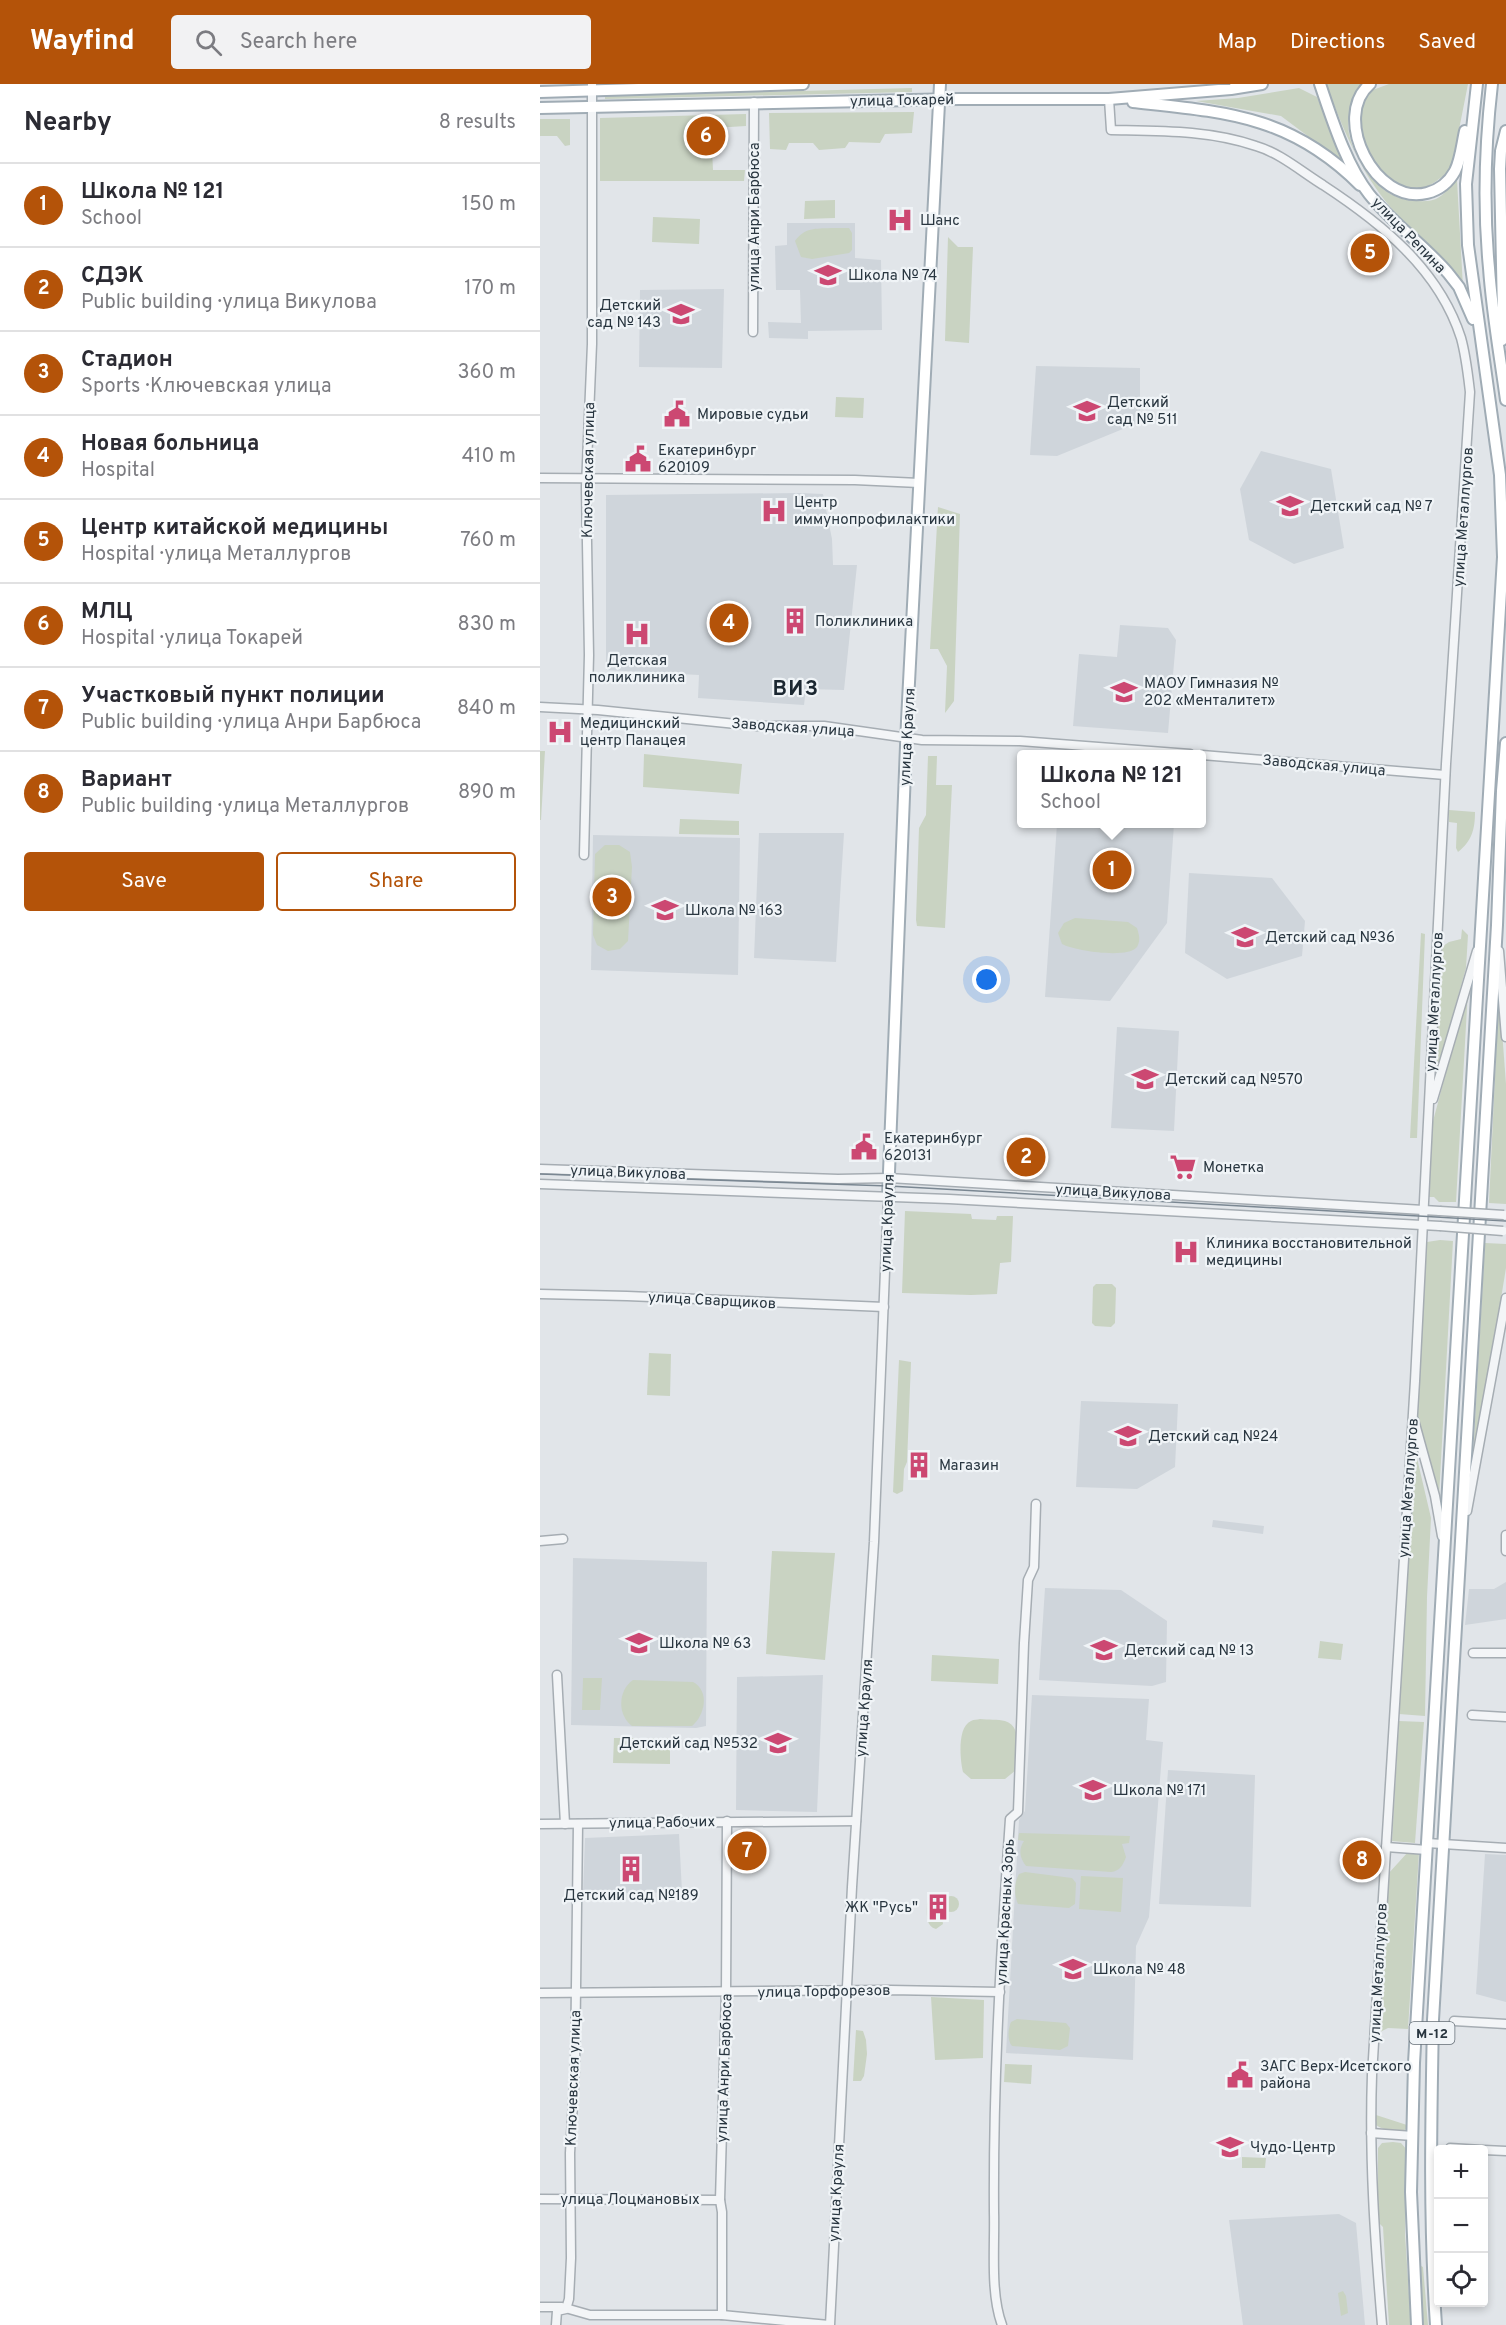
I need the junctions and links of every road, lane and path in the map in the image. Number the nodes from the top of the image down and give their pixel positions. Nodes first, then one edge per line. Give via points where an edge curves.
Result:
1 (803, 84) edge
2 (940, 84) edge
3 (1262, 84) edge
4 (1320, 84) edge
5 (1370, 84) edge
6 (1476, 84) edge
7 (1492, 84) edge
8 (592, 87) edge
9 (540, 92) edge
10 (1114, 98) junction
11 (940, 99) junction
12 (754, 102) junction
13 (592, 107) junction
14 (540, 108) edge
15 (1506, 131) edge
16 (1370, 194) junction
17 (753, 332) dead end
18 (1482, 353) junction
19 (1500, 353) junction
20 (1506, 400) edge
21 (1496, 442) junction
22 (1506, 473) edge
23 (540, 478) edge
24 (586, 479) junction
25 (919, 483) junction
26 (540, 708) edge
27 (588, 710) junction
28 (906, 738) junction
29 (1506, 743) edge
30 (1138, 750) edge
31 (1206, 755) edge
32 (1445, 775) junction
33 (584, 855) dead end
34 (1497, 925) junction
35 (1480, 939) junction
36 (1506, 1037) edge
37 (1429, 1113) junction
38 (540, 1169) edge
39 (889, 1178) junction
40 (540, 1184) edge
41 (888, 1197) junction
42 (1423, 1210) junction
43 (1505, 1215) edge
44 (1422, 1225) junction
45 (1505, 1231) edge
46 (540, 1294) edge
47 (1506, 1298) edge
48 (884, 1307) junction
49 (1413, 1414) junction
50 (1036, 1504) dead end
51 (1462, 1532) junction
52 (1506, 1534) edge
53 (562, 1539) dead end
54 (540, 1540) edge
55 (1444, 1543) junction
56 (1506, 1551) edge
57 (1473, 1653) dead end
58 (1506, 1653) edge
59 (557, 1675) dead end
60 (1472, 1715) dead end
61 (1506, 1718) edge
62 (727, 1821) junction
63 (856, 1821) junction
64 (540, 1824) edge
65 (565, 1824) junction
66 (578, 1824) junction
67 (1443, 1844) junction
68 (1427, 1846) junction
69 (1386, 1847) junction
70 (1506, 1848) edge
71 (576, 1992) junction
72 (848, 1992) junction
73 (1000, 1992) junction
74 (540, 1993) edge
75 (726, 1993) junction
76 (1454, 2021) dead end
77 (1506, 2024) edge
78 (1371, 2133) junction
79 (1413, 2136) junction
80 (1488, 2150) edge
81 (1506, 2151) edge
82 (572, 2198) junction
83 (540, 2199) edge
84 (720, 2200) junction
85 (1413, 2257) junction
86 (1431, 2257) junction
87 (540, 2307) edge
88 (566, 2309) junction
89 (590, 2315) junction
90 (722, 2315) junction
91 (556, 2325) edge
92 (591, 2325) edge
93 (830, 2325) edge
94 (1002, 2325) edge
95 (1382, 2325) edge
96 (1417, 2325) edge
97 (1436, 2325) edge

1 - 8 main road
2 - 11 main road, улица Крауля
3 - 10 main road, улица Токарей
4 - 16 main road, улица Репина via 1349,158
5 - 6 main road via 1355,114 1364,153 1387,185 1397,192 1419,195 1438,189 1454,172
6 - 18 main road, улица Металлургов via 1466,207
7 - 19 main road via 1485,206 1488,267
8 - 9 main road
8 - 13 street, Ключевская улица
10 - 11 main road, улица Токарей
10 - 16 main road via 1198,108 1268,124 1320,152
10 - 32 street, улица Металлургов via 1111,130 1233,139 1259,146 1296,167 1374,220 1406,250 1441,295 1461,338 1470,392
11 - 12 main road, улица Токарей
11 - 25 main road, улица Крауля
12 - 13 main road, улица Токарей
12 - 17 street, улица Анри Барбюса
13 - 14 main road, улица Токарей
13 - 24 street, Ключевская улица via 592,344
15 - 19 main road via 1500,169
16 - 18 main road, улица Репина via 1458,287
18 - 21 main road, улица Металлургов
19 - 20 main road
21 - 22 main road
21 - 35 main road, улица Металлургов via 1503,557
23 - 24 street
24 - 25 street
24 - 27 street, Ключевская улица
25 - 28 main road, улица Крауля
26 - 27 street, Заводская улица
27 - 28 street, Заводская улица via 756,726 824,726
27 - 33 street, Ключевская улица
28 - 30 street, Заводская улица
28 - 39 main road, улица Крауля
29 - 34 main road
31 - 32 street, Заводская улица
32 - 37 street, улица Металлургов
34 - 36 street
34 - 51 main road
35 - 37 street
35 - 55 main road, улица Металлургов
37 - 42 street, улица Металлургов
38 - 39 street, улица Викулова
39 - 41 main road, улица Крауля
39 - 42 street, улица Викулова
40 - 41 street, улица Викулова
41 - 44 street, улица Викулова
41 - 48 street, улица Крауля
42 - 43 street, улица Викулова, bridge
42 - 44 street, улица Металлургов
44 - 45 street, улица Викулова, bridge
44 - 49 street, улица Металлургов
46 - 48 street, улица Сварщиков
47 - 51 street
48 - 63 street, улица Крауля
49 - 55 street
49 - 69 street, улица Металлургов
50 - 73 street, улица Красных Зорь via 1034,1567 1028,1580 1024,1643 1018,1812 1010,1819
51 - 67 main road
52 - 56 street
53 - 54 street
55 - 68 main road, улица Металлургов
57 - 58 street
59 - 65 street
60 - 61 street
62 - 63 street, улица Рабочих
62 - 66 street, улица Рабочих
62 - 75 street, улица Анри Барбюса
63 - 72 street, улица Крауля
64 - 65 street, улица Рабочих
65 - 66 street, улица Рабочих
66 - 71 street, Ключевская улица
67 - 68 street
67 - 70 street
67 - 86 main road, М-12 via 1433,2020
68 - 69 street
68 - 79 main road, улица Металлургов / М-12
69 - 78 street, улица Металлургов
71 - 74 street, улица Торфорезов
71 - 75 street, улица Торфорезов
71 - 82 street, Ключевская улица
72 - 73 street, улица Торфорезов
72 - 75 street, улица Торфорезов
72 - 93 street, улица Крауля
73 - 94 street, улица Красных Зорь via 994,2195 995,2282
75 - 84 street, улица Анри Барбюса
76 - 77 street
78 - 79 street
78 - 95 street, улица Металлургов via 1373,2223
79 - 85 main road, улица Металлургов / М-12
80 - 81 street
82 - 83 street, улица Лоцмановых
82 - 84 street, улица Лоцмановых
82 - 88 street, Ключевская улица
84 - 90 street, улица Анри Барбюса
85 - 86 main road via 1424,2252
85 - 96 main road, улица Металлургов / М-12
86 - 97 main road
87 - 88 street
88 - 89 street
88 - 91 street, Ключевская улица via 557,2311
89 - 90 street
89 - 92 street
90 - 93 street

